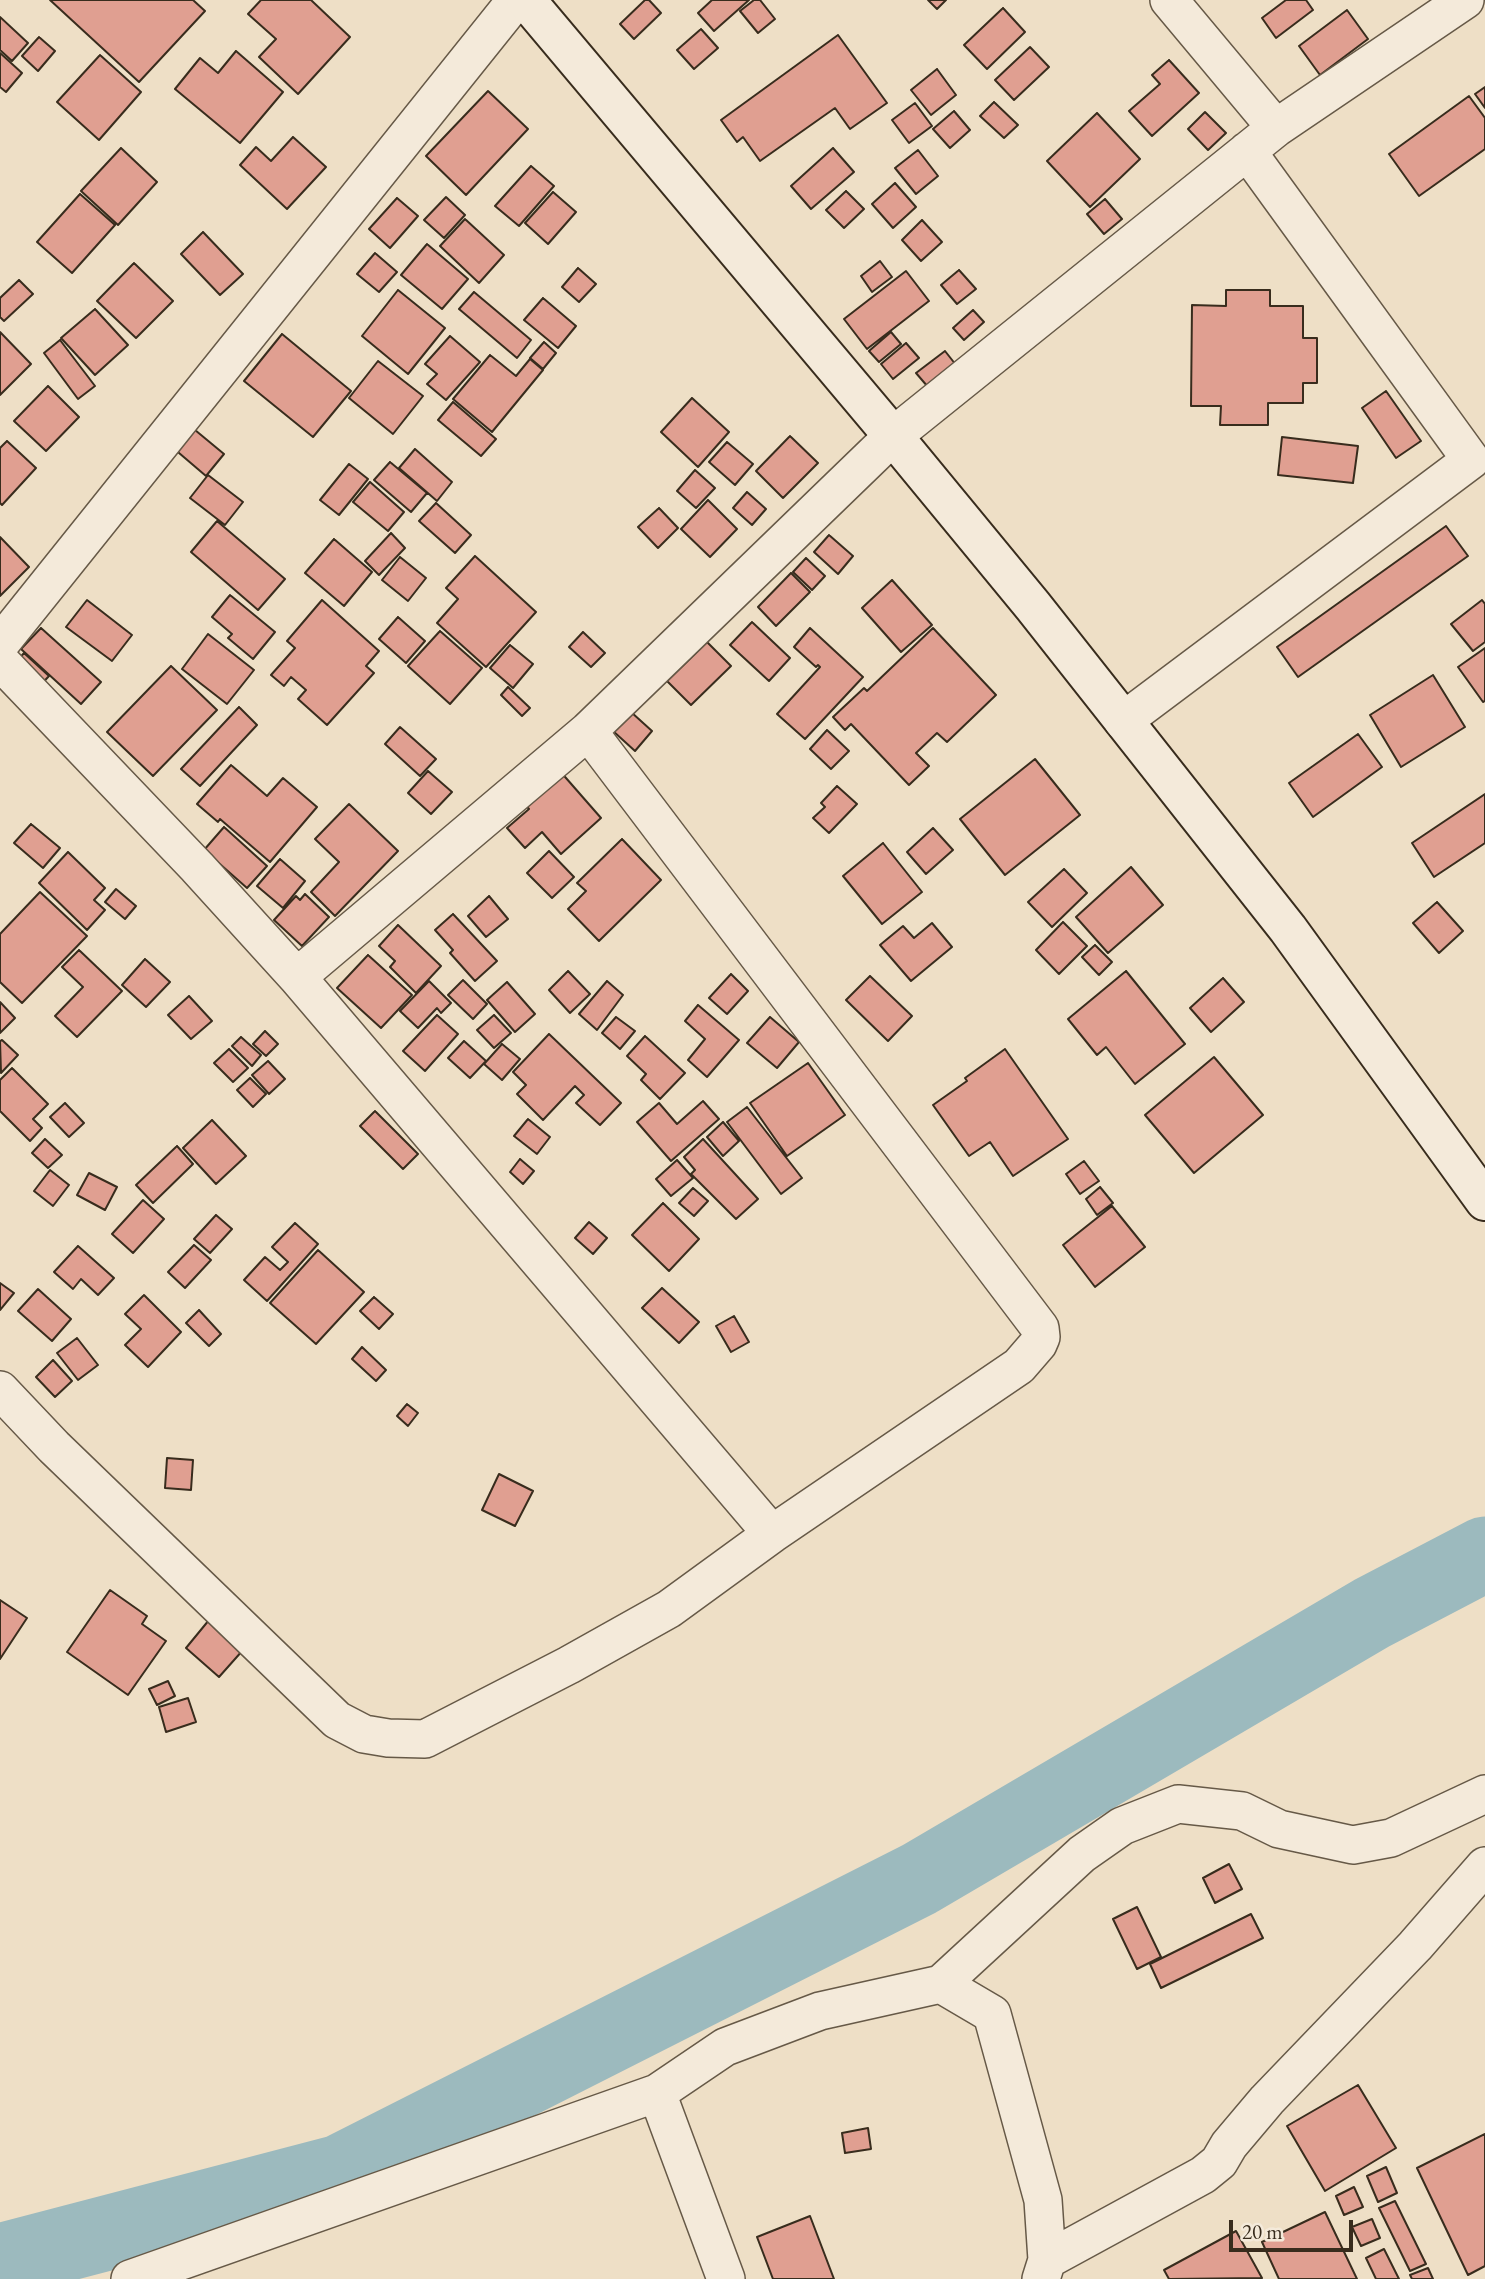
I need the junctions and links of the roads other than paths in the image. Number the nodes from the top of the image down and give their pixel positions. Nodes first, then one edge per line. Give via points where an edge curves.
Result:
1 (516, 0) edge
2 (526, 0) edge
3 (1169, 0) edge
4 (1465, 0) edge
5 (1276, 128) junction
6 (1247, 151) junction
7 (893, 436) junction
8 (1480, 464) edge
9 (0, 644) edge
10 (0, 662) edge
11 (1123, 721) junction
12 (588, 731) junction
13 (297, 977) junction
14 (1485, 1201) edge
15 (0, 1390) edge
16 (772, 1534) junction
17 (1485, 1794) edge
18 (1485, 1866) edge
19 (941, 1984) junction
20 (657, 2092) junction
21 (1044, 2269) edge
22 (130, 2279) edge
23 (726, 2279) edge

1 - 9 street
2 - 7 street
3 - 5 street
4 - 5 street
5 - 6 street
6 - 7 street
6 - 8 street
7 - 11 street
7 - 12 street
8 - 11 street
10 - 13 street
11 - 14 street via 1287,929
12 - 13 street
12 - 16 street via 1040,1328 1038,1344 1019,1366
13 - 16 street
15 - 16 street via 317,1703 364,1734 425,1739 669,1609
17 - 19 street via 1391,1838 1353,1845 1279,1829 1242,1811 1178,1804 1122,1826 1082,1854
18 - 21 street via 1267,2100 1219,2162
19 - 20 street via 820,2011 725,2047
19 - 21 street via 992,2014 1043,2200
20 - 22 street
20 - 23 street

